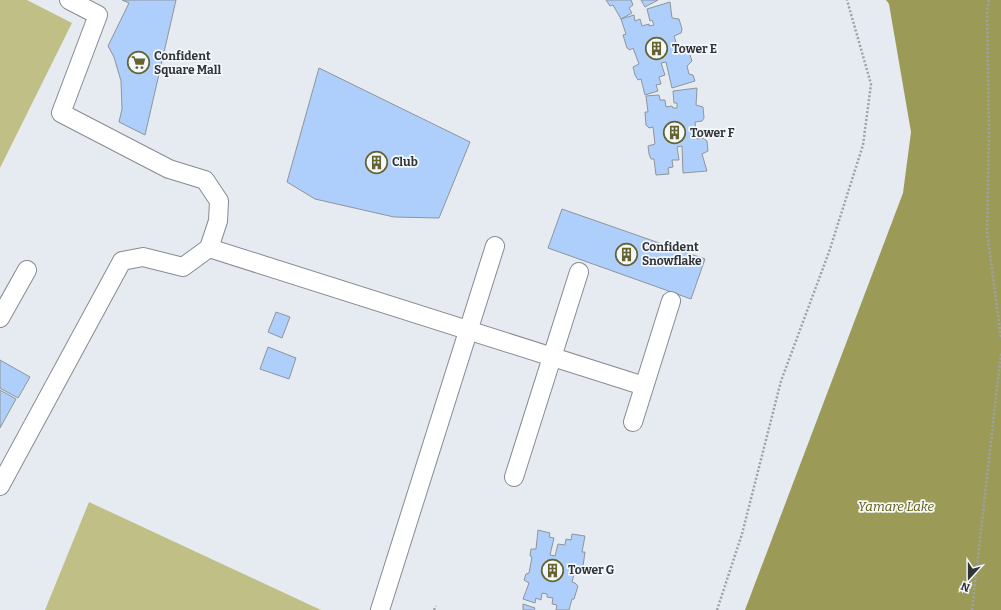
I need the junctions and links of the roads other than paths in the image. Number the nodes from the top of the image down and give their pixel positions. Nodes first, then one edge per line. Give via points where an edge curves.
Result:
1 (69, 0) edge
2 (495, 246) dead end
3 (209, 248) junction
4 (27, 270) dead end
5 (579, 272) dead end
6 (671, 301) dead end
7 (0, 318) edge
8 (468, 330) junction
9 (553, 357) junction
10 (644, 386) junction
11 (633, 422) dead end
12 (514, 477) dead end
13 (0, 486) edge
14 (380, 610) edge

1 - 3 lane via 98,15 61,113 169,169 205,180 220,201 218,221
2 - 8 lane
3 - 8 lane
3 - 13 lane via 183,268 143,256 122,261
4 - 7 lane
5 - 9 lane
6 - 10 lane
8 - 9 lane
8 - 14 lane
9 - 10 lane
9 - 12 lane
10 - 11 lane

